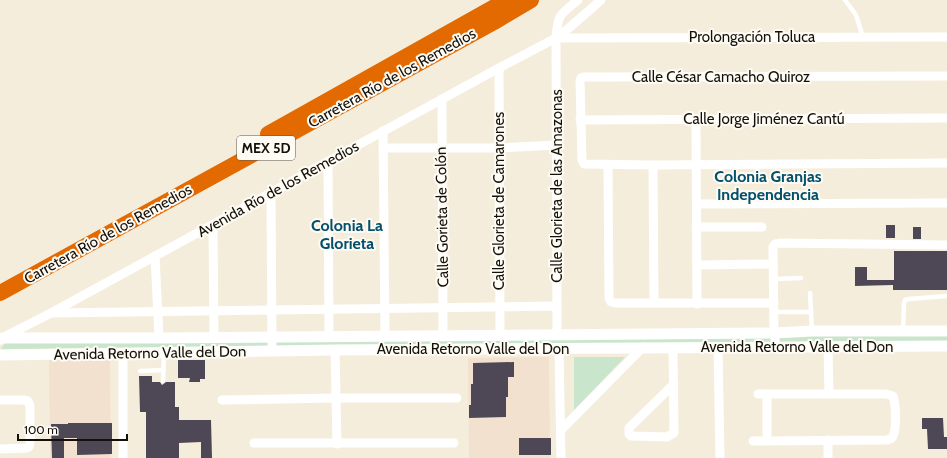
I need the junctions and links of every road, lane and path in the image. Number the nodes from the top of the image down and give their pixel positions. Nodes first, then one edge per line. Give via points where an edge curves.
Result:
1 (507, 0) edge
2 (530, 0) edge
3 (578, 0) edge
4 (601, 0) edge
5 (845, 0) edge
6 (863, 37) junction
7 (947, 37) edge
8 (556, 38) junction
9 (499, 68) junction
10 (947, 76) edge
11 (442, 99) junction
12 (947, 118) edge
13 (580, 120) junction
14 (696, 120) junction
15 (383, 131) junction
16 (557, 145) junction
17 (384, 148) junction
18 (441, 148) junction
19 (499, 148) junction
20 (328, 162) junction
21 (947, 163) edge
22 (608, 165) junction
23 (653, 165) junction
24 (697, 165) junction
25 (271, 193) junction
26 (697, 204) junction
27 (947, 204) edge
28 (213, 225) junction
29 (762, 226) dead end
30 (696, 227) junction
31 (947, 245) edge
32 (155, 256) junction
33 (773, 264) junction
34 (696, 265) junction
35 (801, 278) dead end
36 (773, 279) junction
37 (0, 282) edge
38 (0, 293) edge
39 (810, 293) dead end
40 (947, 296) edge
41 (654, 303) junction
42 (697, 304) junction
43 (557, 306) junction
44 (500, 307) junction
45 (386, 308) junction
46 (443, 308) junction
47 (774, 308) junction
48 (330, 309) junction
49 (215, 310) junction
50 (272, 310) junction
51 (158, 311) junction
52 (811, 312) junction
53 (51, 313) junction
54 (812, 331) junction
55 (947, 331) edge
56 (903, 332) junction
57 (774, 333) junction
58 (500, 335) junction
59 (557, 335) junction
60 (385, 336) junction
61 (443, 336) junction
62 (272, 337) junction
63 (329, 337) junction
64 (1, 338) edge
65 (159, 338) junction
66 (214, 338) junction
67 (776, 346) junction
68 (947, 346) edge
69 (643, 347) junction
70 (718, 347) junction
71 (828, 347) junction
72 (673, 348) junction
73 (559, 349) junction
74 (335, 350) junction
75 (272, 351) junction
76 (123, 353) junction
77 (164, 353) junction
78 (0, 355) edge
79 (164, 370) junction
80 (140, 371) dead end
81 (163, 380) dead end
82 (674, 384) junction
83 (829, 393) junction
84 (335, 398) junction
85 (457, 398) dead end
86 (0, 400) edge
87 (222, 400) dead end
88 (561, 430) junction
89 (767, 440) junction
90 (828, 440) junction
91 (753, 441) dead end
92 (254, 443) dead end
93 (454, 443) dead end
94 (337, 444) junction
95 (0, 449) edge
96 (123, 458) edge
97 (562, 458) edge
98 (720, 458) edge
99 (828, 458) edge

1 - 37 highway, Carretera Río de los Remedios / MEX 5D
2 - 38 highway, Carretera Río de los Remedios / MEX 5D
3 - 8 street, Calle Glorieta de las Amazonas via 560,16
4 - 8 street, Avenida Río de los Remedios
5 - 6 lane via 856,15
6 - 7 street, Prolongación Toluca
6 - 8 street, Prolongación Toluca
8 - 9 street, Avenida Río de los Remedios
8 - 16 street, Calle Glorieta de las Amazonas
9 - 11 street, Avenida Río de los Remedios
9 - 19 street, Calle Glorieta de Camarones
10 - 13 street, Calle César Camacho Quiroz via 583,77 580,81
11 - 15 street, Avenida Río de los Remedios
11 - 18 street, Calle Gorieta de Colón
12 - 14 street, Calle Jorge Jiménez Cantú
13 - 14 street, Calle Jorge Jiménez Cantú
13 - 22 street, Calle César Camacho Quiroz via 583,163
14 - 24 street
15 - 17 street
15 - 20 street, Avenida Río de los Remedios
16 - 19 street
16 - 43 street, Calle Glorieta de las Amazonas
17 - 18 street
17 - 45 street
18 - 19 street
18 - 46 street, Calle Gorieta de Colón
19 - 44 street, Calle Glorieta de Camarones
20 - 25 street, Avenida Río de los Remedios
20 - 48 street
21 - 24 street
22 - 23 street
22 - 41 street via 610,300 615,303
23 - 24 street
23 - 41 street
24 - 26 street
25 - 28 street, Avenida Río de los Remedios
25 - 50 street
26 - 27 street
26 - 30 street
28 - 32 street, Avenida Río de los Remedios
28 - 49 street
29 - 30 street
30 - 34 street
31 - 33 street via 779,243 773,247
32 - 51 street
32 - 53 street, Avenida Río de los Remedios
33 - 34 street
33 - 36 street
34 - 42 street
35 - 36 lane
36 - 47 street
39 - 52 lane
40 - 56 lane via 905,300
41 - 42 street
42 - 47 street
43 - 44 street
43 - 59 street, Calle Glorieta de las Amazonas
44 - 46 street
44 - 58 street, Calle Glorieta de Camarones
45 - 46 street
45 - 48 street
45 - 60 street
46 - 61 street, Calle Gorieta de Colón
47 - 52 lane
47 - 57 street
48 - 50 street
48 - 63 street
49 - 50 street
49 - 51 street
49 - 66 street
50 - 62 street
51 - 53 street
51 - 65 street
52 - 54 lane
53 - 64 street, Avenida Río de los Remedios
54 - 56 street, Avenida Retorno Valle del Don
54 - 57 street, Avenida Retorno Valle del Don
55 - 56 street, Avenida Retorno Valle del Don
57 - 59 street, Avenida Retorno Valle del Don
57 - 67 street
58 - 59 street, Avenida Retorno Valle del Don
58 - 61 street, Avenida Retorno Valle del Don
60 - 61 street, Avenida Retorno Valle del Don
60 - 63 street, Avenida Retorno Valle del Don
62 - 63 street, Avenida Retorno Valle del Don
62 - 66 street, Avenida Retorno Valle del Don
62 - 75 street
64 - 65 street, Avenida Retorno Valle del Don
65 - 66 street, Avenida Retorno Valle del Don
67 - 70 street, Avenida Retorno Valle del Don
67 - 71 street, Avenida Retorno Valle del Don
68 - 71 street, Avenida Retorno Valle del Don
69 - 72 street, Avenida Retorno Valle del Don
69 - 73 street, Avenida Retorno Valle del Don
69 - 88 street
70 - 72 street, Avenida Retorno Valle del Don
70 - 98 street
71 - 83 street
72 - 82 street
73 - 74 street, Avenida Retorno Valle del Don
73 - 88 street
74 - 75 street, Avenida Retorno Valle del Don
74 - 84 street
75 - 77 street, Avenida Retorno Valle del Don
76 - 77 street, Avenida Retorno Valle del Don
76 - 78 street, Avenida Retorno Valle del Don
76 - 96 street
77 - 79 lane
79 - 80 lane
79 - 81 lane
82 - 82 street via 673,435 647,437 628,434 629,428
83 - 89 street via 763,394
83 - 90 street via 893,396 895,433 887,440
84 - 85 street
84 - 87 street
84 - 94 street
86 - 95 street via 28,401 30,443 27,448
88 - 97 street
89 - 90 street
89 - 91 street
90 - 99 street
92 - 94 street
93 - 94 street

